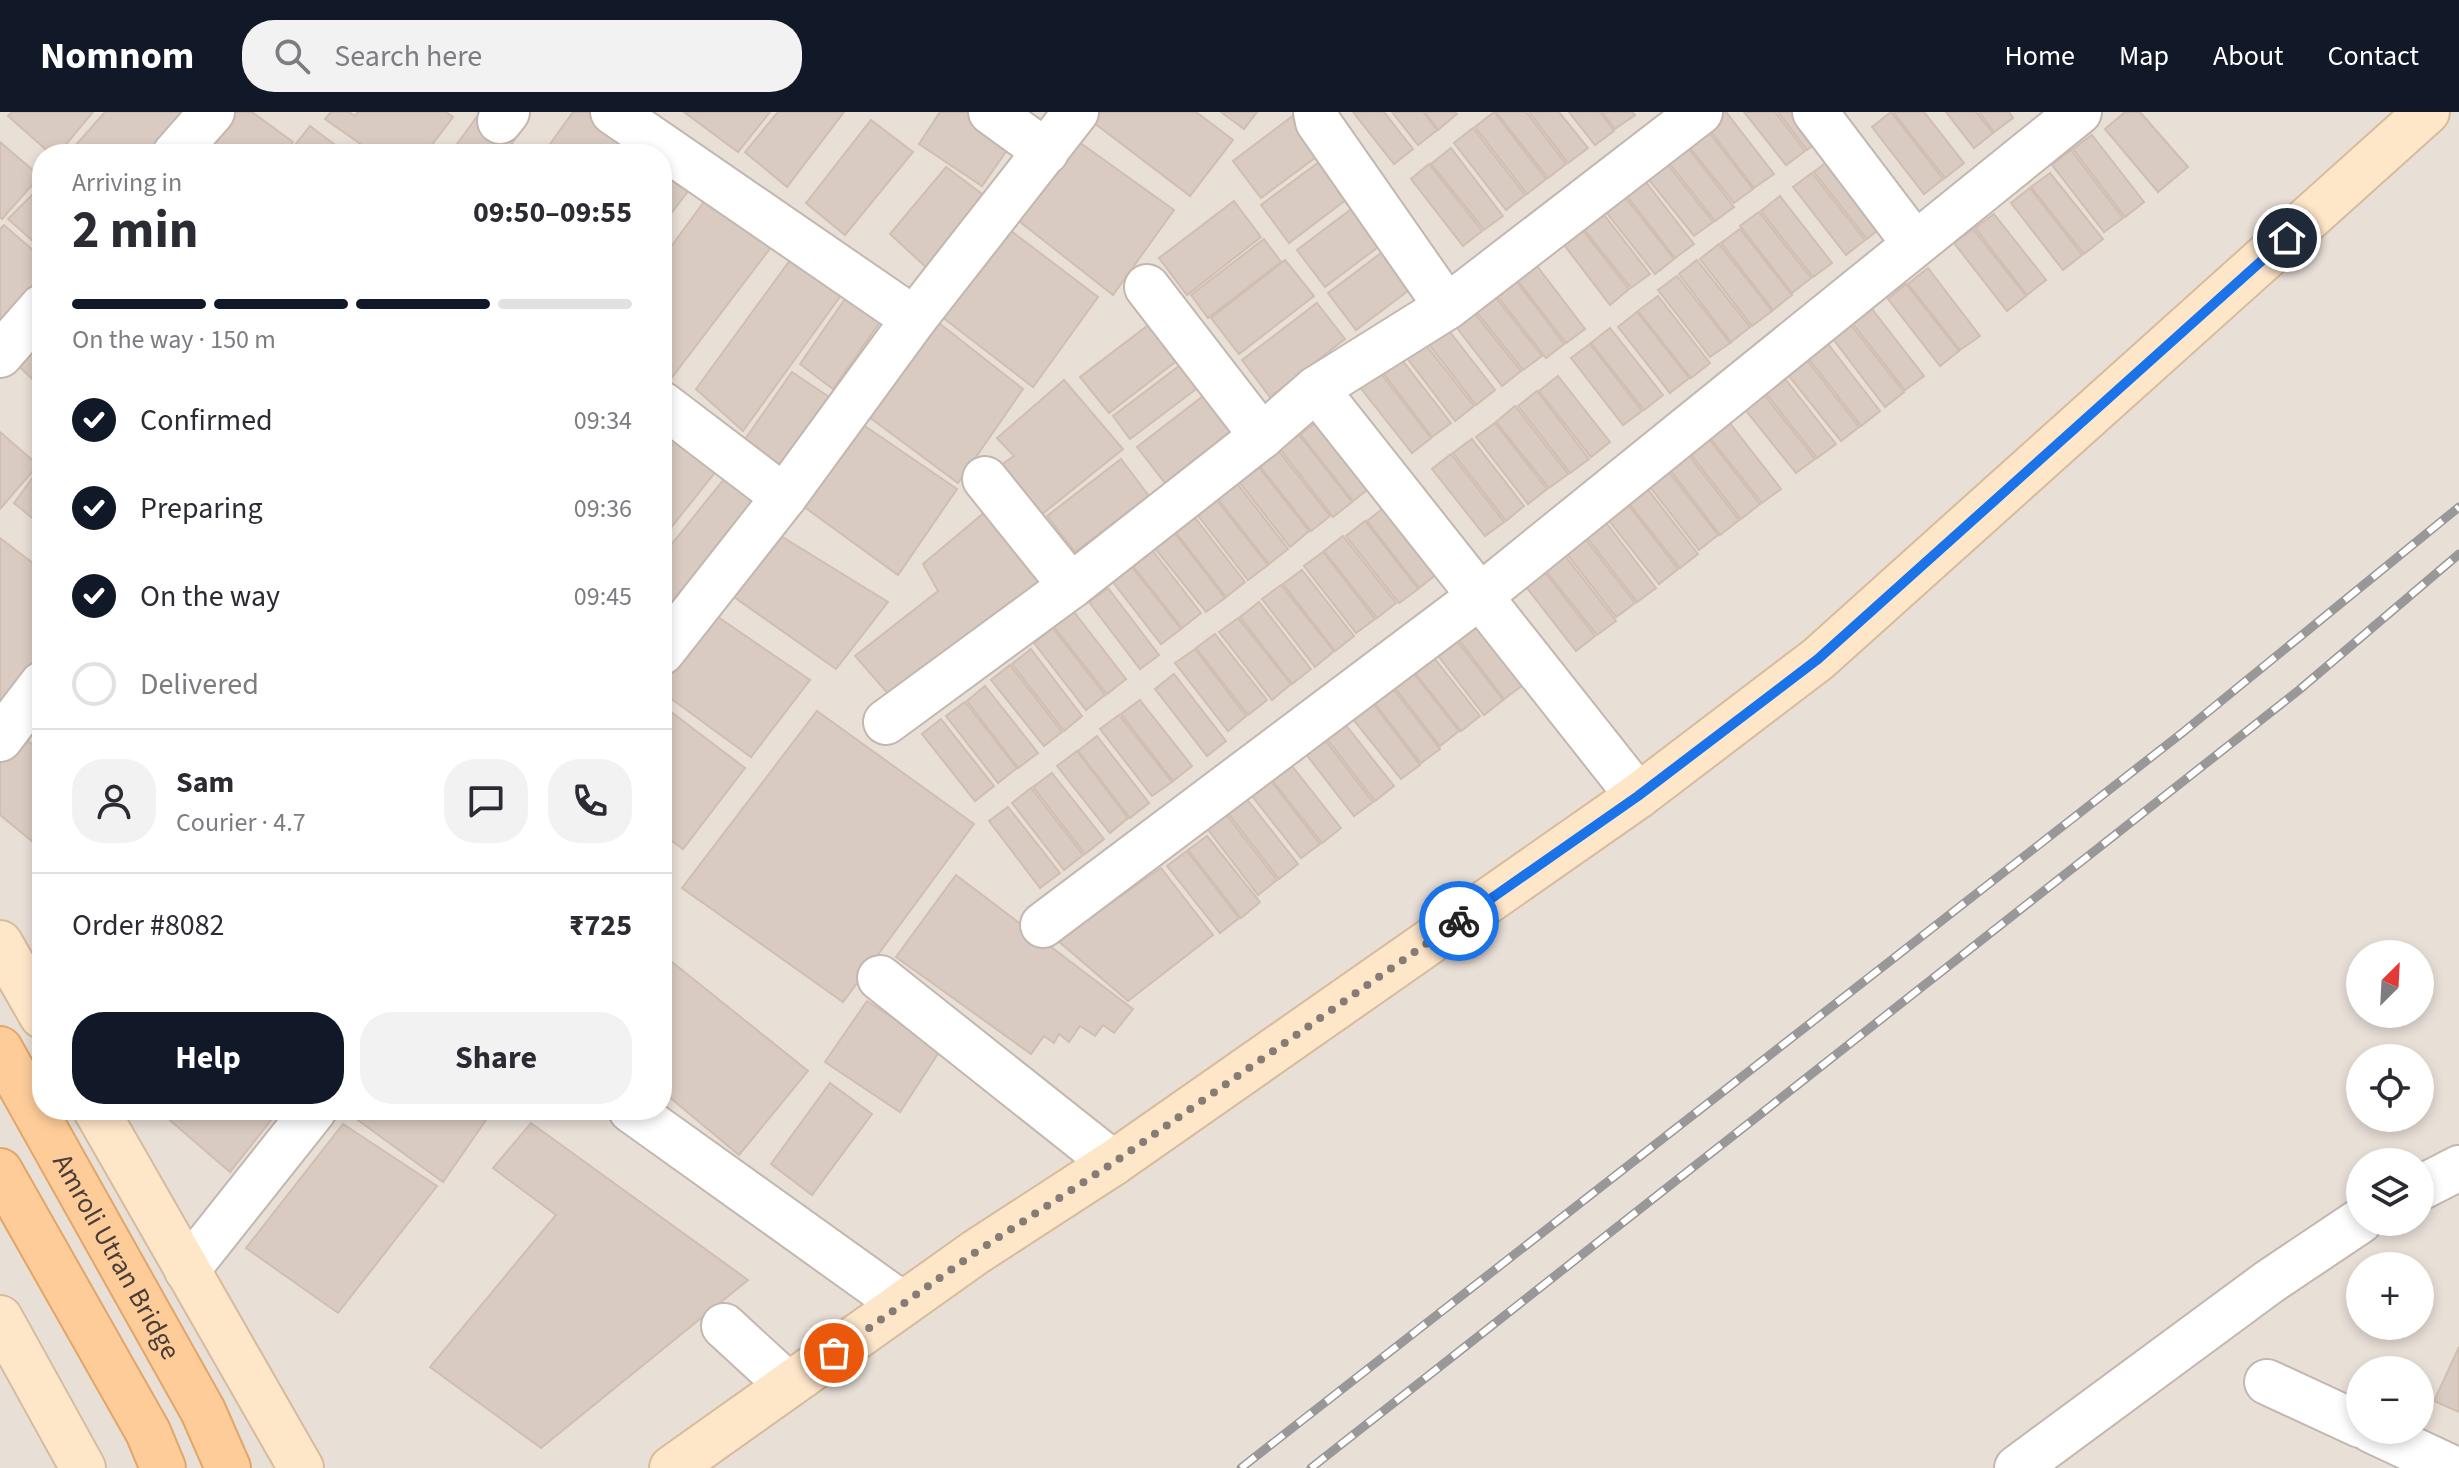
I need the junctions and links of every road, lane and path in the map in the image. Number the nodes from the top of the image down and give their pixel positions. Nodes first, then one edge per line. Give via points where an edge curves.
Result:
1 (212, 112) edge
2 (613, 112) edge
3 (991, 112) edge
4 (1076, 112) edge
5 (1316, 112) edge
6 (1700, 112) edge
7 (1815, 112) edge
8 (2079, 112) edge
9 (2427, 112) edge
10 (184, 144) edge
11 (660, 144) edge
12 (1046, 152) junction
13 (672, 153) edge
14 (1915, 244) junction
15 (1147, 287) dead end
16 (1447, 307) junction
17 (32, 318) edge
18 (914, 319) junction
19 (0, 355) edge
20 (1316, 389) junction
21 (672, 412) edge
22 (1262, 436) junction
23 (985, 479) dead end
24 (784, 497) junction
25 (1071, 586) junction
26 (1479, 597) junction
27 (672, 637) edge
28 (886, 722) dead end
29 (1638, 796) junction
30 (1043, 925) dead end
31 (0, 943) edge
32 (880, 978) dead end
33 (32, 999) edge
34 (0, 1049) edge
35 (32, 1106) edge
36 (40, 1120) edge
37 (102, 1120) edge
38 (306, 1120) edge
39 (645, 1120) edge
40 (1113, 1163) junction
41 (2459, 1168) edge
42 (0, 1171) edge
43 (2434, 1181) edge
44 (2346, 1230) edge
45 (187, 1270) junction
46 (902, 1304) junction
47 (0, 1318) edge
48 (724, 1326) dead end
49 (2267, 1382) dead end
50 (788, 1385) junction
51 (2346, 1419) edge
52 (2401, 1444) edge
53 (83, 1468) edge
54 (163, 1468) edge
55 (228, 1468) edge
56 (301, 1468) edge
57 (672, 1468) edge
58 (2017, 1468) edge
59 (2452, 1468) edge

1 - 10 street
2 - 11 street
3 - 12 street
4 - 12 street
5 - 16 street
6 - 16 street
7 - 14 street
8 - 14 street
9 - 29 street via 1818,659
12 - 18 street
13 - 18 street
14 - 26 street
15 - 22 street
16 - 20 street
17 - 19 street
18 - 24 street
20 - 22 street
20 - 26 street
21 - 24 street
22 - 25 street
23 - 25 street
24 - 27 street
25 - 28 street
26 - 29 street
26 - 30 street
29 - 40 street
31 - 33 street
32 - 40 street
34 - 35 main road, Amroli Utran Bridge
36 - 55 main road, Amroli Utran Bridge via 203,1411
37 - 45 street
38 - 45 street
39 - 46 street
40 - 46 street
41 - 43 street
42 - 54 main road, Amroli Utran Bridge via 148,1432
44 - 58 street
45 - 56 street
46 - 50 street
47 - 53 street
48 - 50 street
49 - 51 street
50 - 57 street
52 - 59 street

